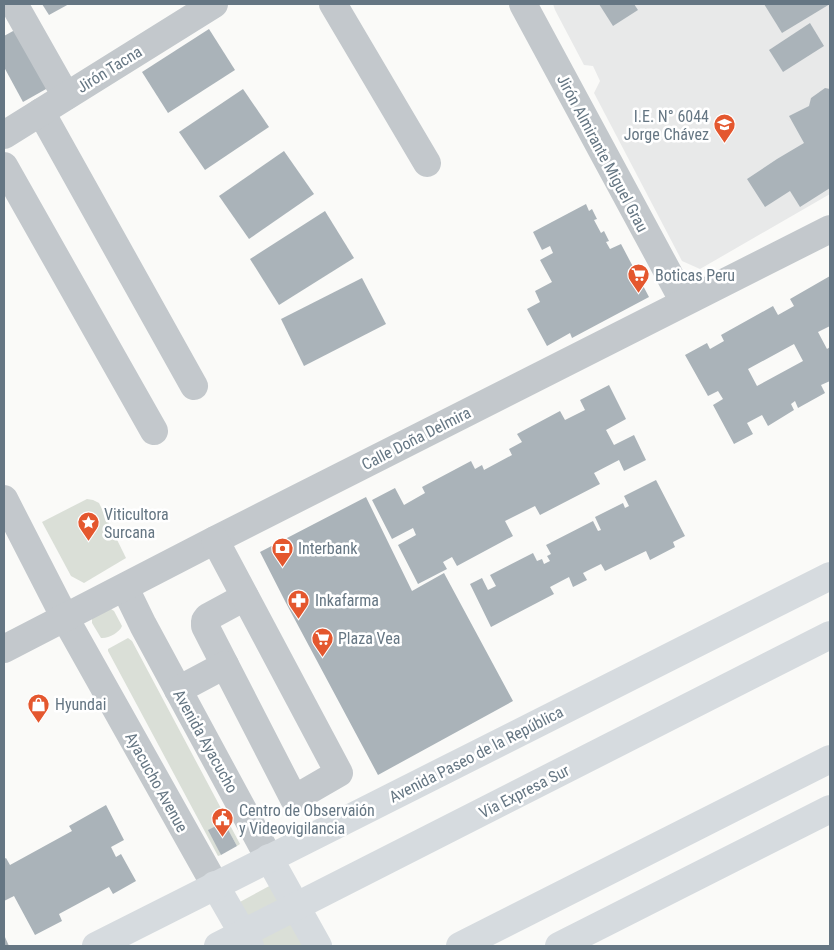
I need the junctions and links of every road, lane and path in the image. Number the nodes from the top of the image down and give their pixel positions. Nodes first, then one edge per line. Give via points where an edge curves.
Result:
1 (14, 4) edge
2 (333, 4) edge
3 (523, 4) edge
4 (198, 8) edge
5 (66, 96) junction
6 (41, 112) junction
7 (4, 134) edge
8 (427, 163) dead end
9 (4, 166) edge
10 (830, 229) edge
11 (684, 302) junction
12 (194, 386) dead end
13 (154, 431) dead end
14 (4, 499) edge
15 (215, 540) junction
16 (830, 576) edge
17 (124, 588) junction
18 (245, 597) junction
19 (64, 618) junction
20 (830, 636) edge
21 (4, 650) edge
22 (225, 665) junction
23 (178, 690) junction
24 (830, 759) edge
25 (830, 809) edge
26 (269, 858) junction
27 (216, 885) junction
28 (296, 907) junction
29 (633, 908) junction
30 (247, 940) edge
31 (96, 946) edge
32 (218, 946) edge
33 (318, 946) edge
34 (460, 946) edge
35 (560, 946) edge
36 (578, 946) edge

1 - 5 street
2 - 8 street
3 - 11 street, Jirón Almirante Miguel Grau
4 - 5 street, Jirón Tacna
5 - 6 street, Jirón Tacna
6 - 7 street, Jirón Tacna
6 - 12 street
9 - 13 street
10 - 11 street, Calle Doña Delmira
11 - 15 street, Calle Doña Delmira
14 - 19 street, Ayacucho Avenue
15 - 17 street, Calle Doña Delmira
15 - 18 street
16 - 26 main road, Avenida Paseo de la República
17 - 19 street, Calle Doña Delmira
17 - 23 street, Avenida Ayacucho
18 - 22 street via 205,621
18 - 22 street via 339,773 294,799
19 - 21 street, Calle Doña Delmira
19 - 27 street, Ayacucho Avenue
20 - 28 main road, Via Expresa Sur
22 - 23 street
23 - 26 street, Avenida Ayacucho
24 - 34 main road
25 - 29 main road
26 - 27 main road, Avenida Paseo de la República
26 - 28 main road, Avenida Ayacucho
27 - 30 main road, Ayacucho Avenue
27 - 31 main road, Avenida Paseo de la República
28 - 30 main road, Via Expresa Sur
28 - 33 main road, Avenida Ayacucho
29 - 35 main road
29 - 36 street
30 - 32 main road, Via Expresa Sur

